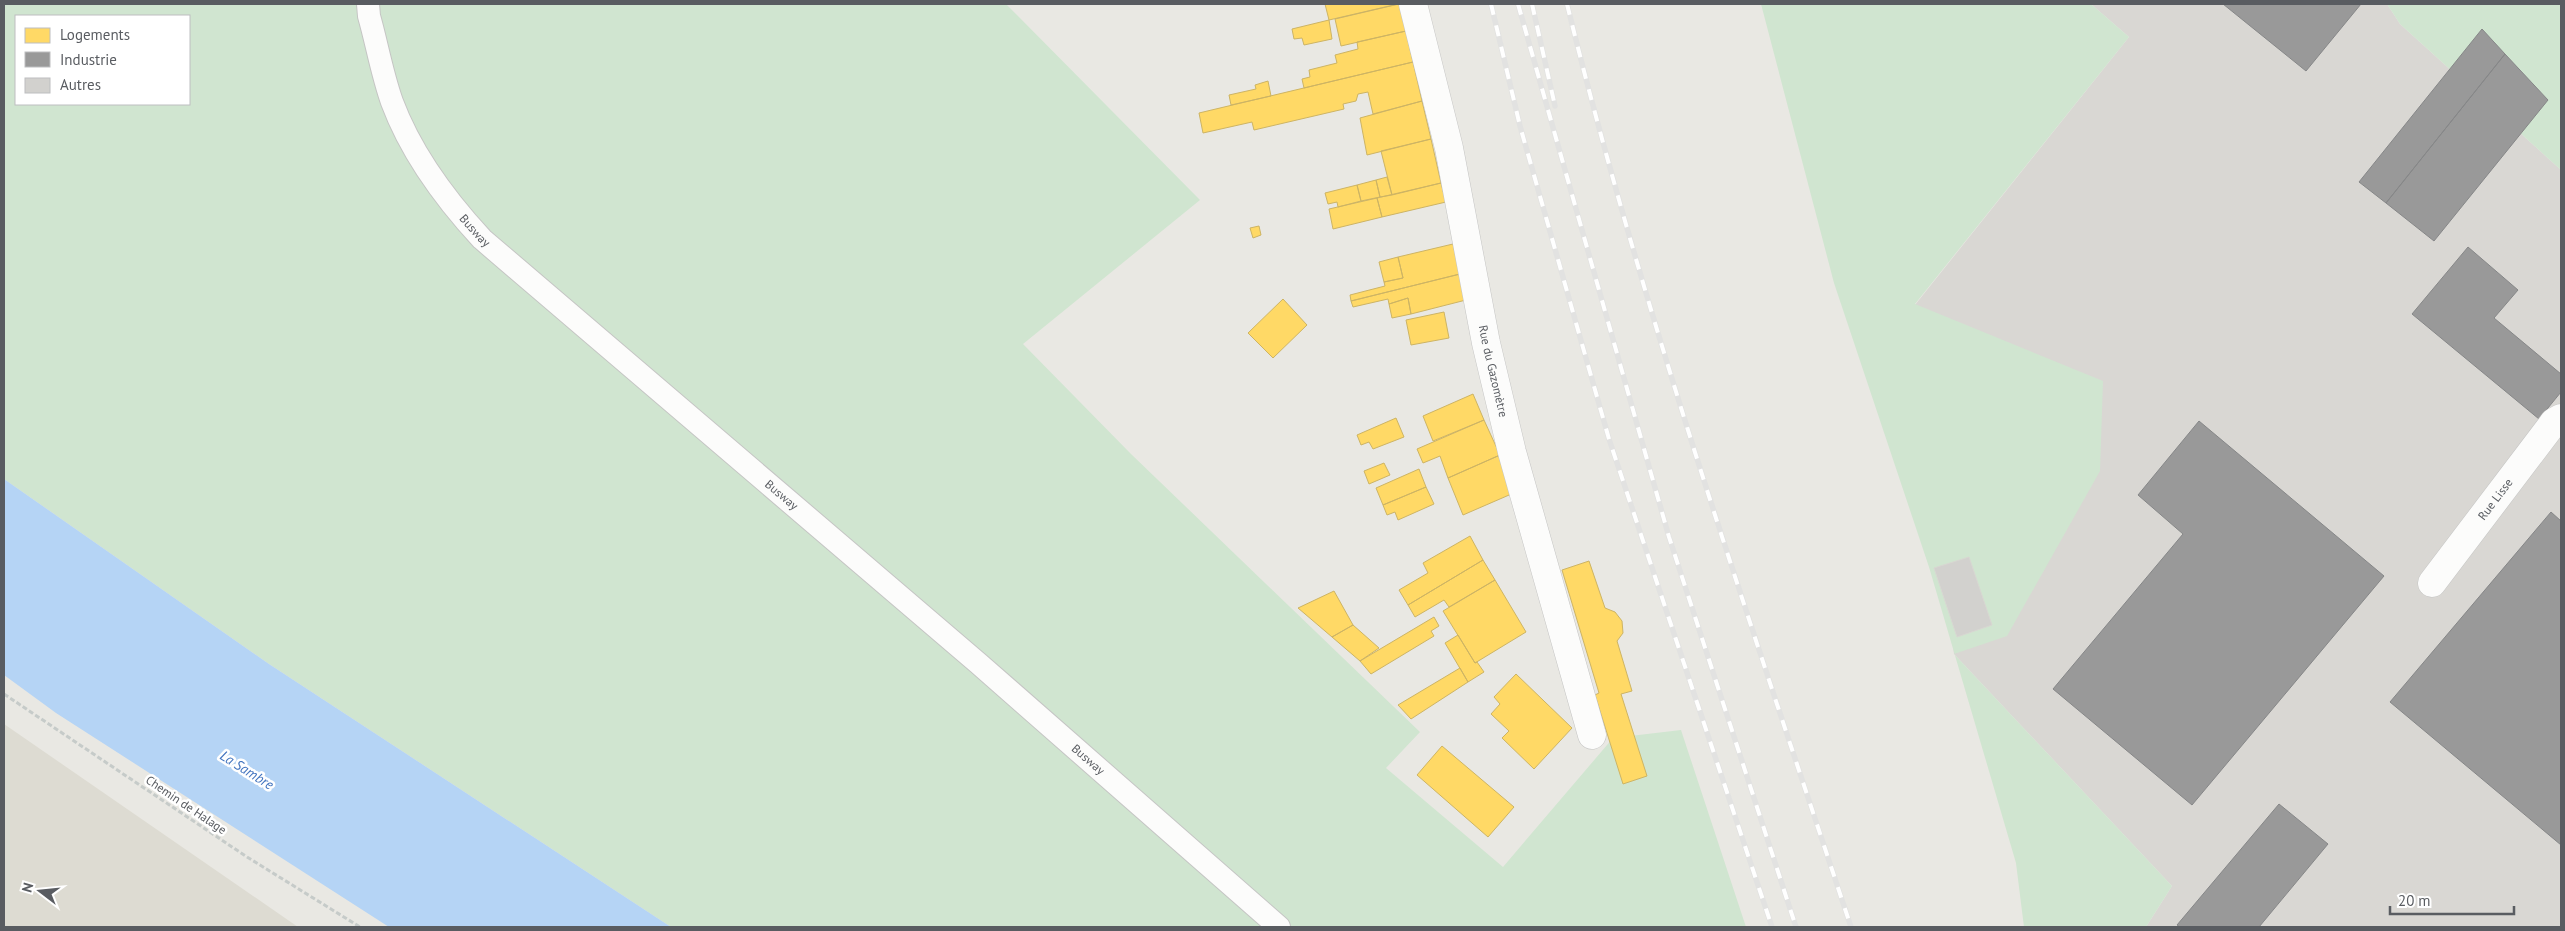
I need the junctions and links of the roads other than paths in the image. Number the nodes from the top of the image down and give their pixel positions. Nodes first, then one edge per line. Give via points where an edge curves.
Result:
1 (368, 4) edge
2 (1413, 4) edge
3 (2561, 418) edge
4 (2432, 584) dead end
5 (1592, 735) dead end
6 (1279, 927) edge

1 - 6 lane, Busway via 392,102 413,146 458,214 482,239
2 - 5 street, Rue du Gazomètre via 1449,148 1486,343 1512,452
3 - 4 street, Rue Lisse via 2554,422

